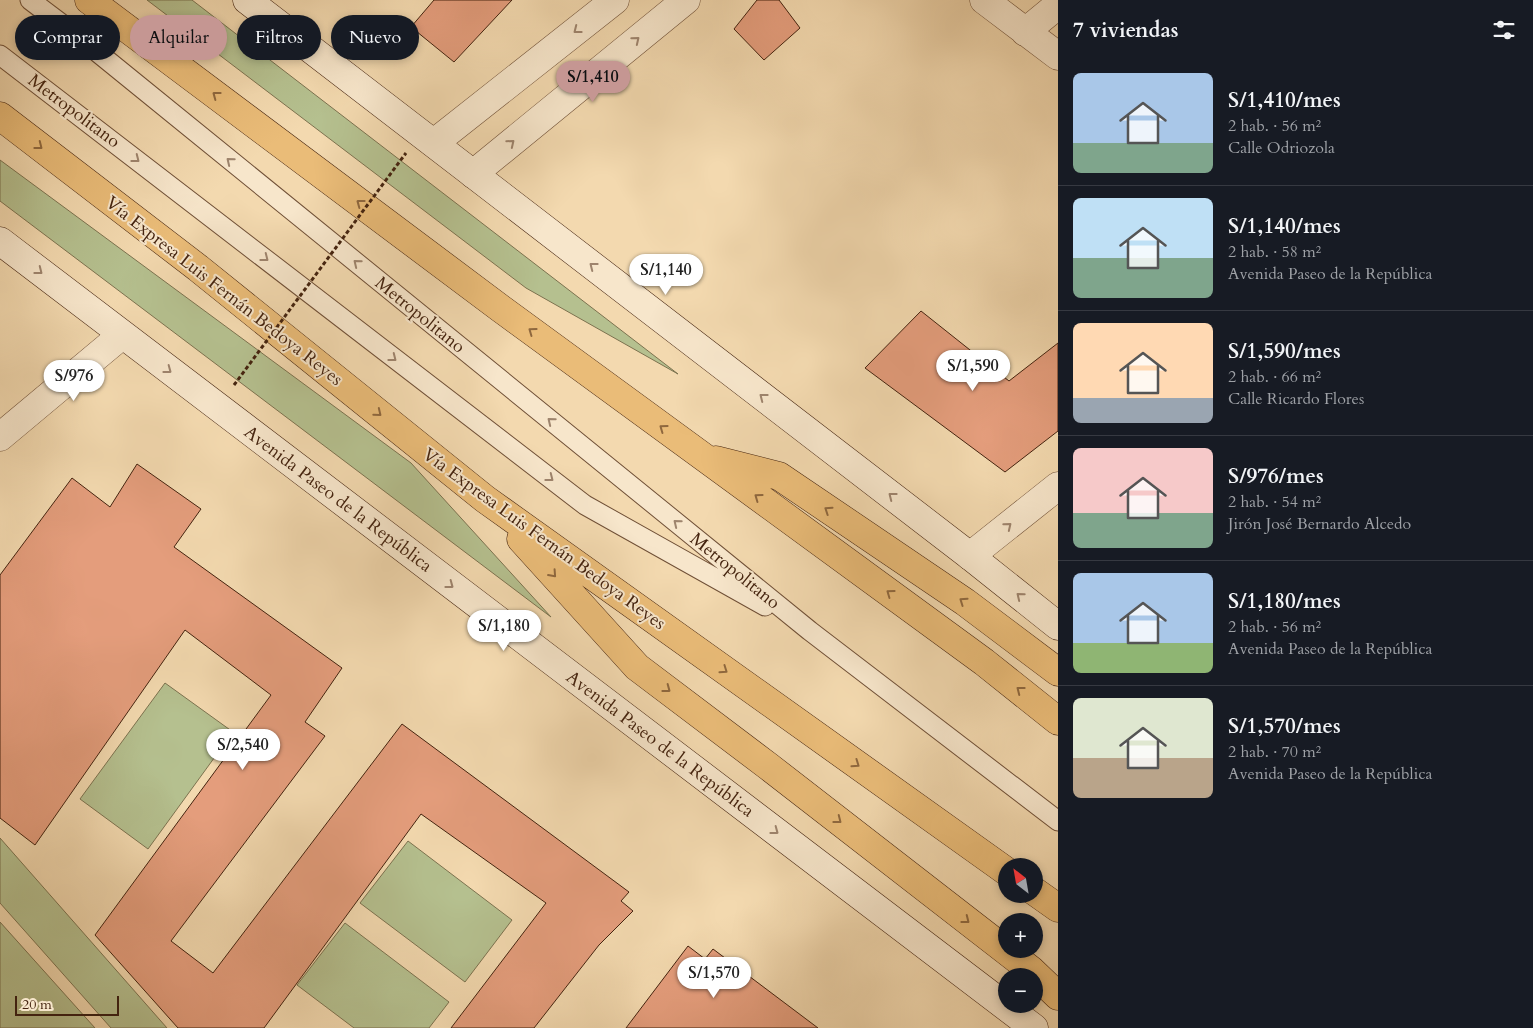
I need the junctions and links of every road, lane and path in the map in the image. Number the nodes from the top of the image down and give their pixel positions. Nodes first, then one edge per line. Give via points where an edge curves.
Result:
1 (30, 0) edge
2 (89, 0) edge
3 (247, 0) edge
4 (615, 0) edge
5 (686, 0) edge
6 (984, 0) edge
7 (1058, 5) edge
8 (1025, 32) junction
9 (0, 55) edge
10 (1058, 56) edge
11 (0, 116) edge
12 (434, 143) junction
13 (406, 152) dead end
14 (473, 174) junction
15 (0, 242) edge
16 (122, 335) junction
17 (234, 385) dead end
18 (0, 437) edge
19 (703, 457) junction
20 (1058, 486) edge
21 (484, 500) junction
22 (970, 556) junction
23 (1058, 626) edge
24 (810, 631) junction
25 (1058, 672) edge
26 (1058, 721) edge
27 (1058, 821) edge
28 (998, 865) edge
29 (1043, 897) edge
30 (1058, 908) edge
31 (1058, 996) edge
32 (1034, 1028) edge

24 -> 1 lane, Metropolitano
19 -> 2 highway
3 - 12 main road
4 -> 12 main road
14 -> 5 main road
6 - 8 main road
7 - 8 main road
8 - 10 main road
9 -> 24 lane, Metropolitano via 585,505
11 -> 21 highway, Vía Expresa Luis Fernán Bedoya Reyes via 198,268
12 - 14 main road
13 - 17 path, bridge
22 -> 14 main road
15 -> 16 main road, Avenida Paseo de la República
16 - 18 main road
16 -> 32 main road, Avenida Paseo de la República
25 -> 19 highway via 965,602 778,476
26 -> 19 highway via 984,662
22 -> 20 main road
21 -> 28 highway, Vía Expresa Luis Fernán Bedoya Reyes
21 -> 31 highway via 637,667 1031,970
23 -> 22 main road
24 - 27 lane, Metropolitano
29 - 30 highway

